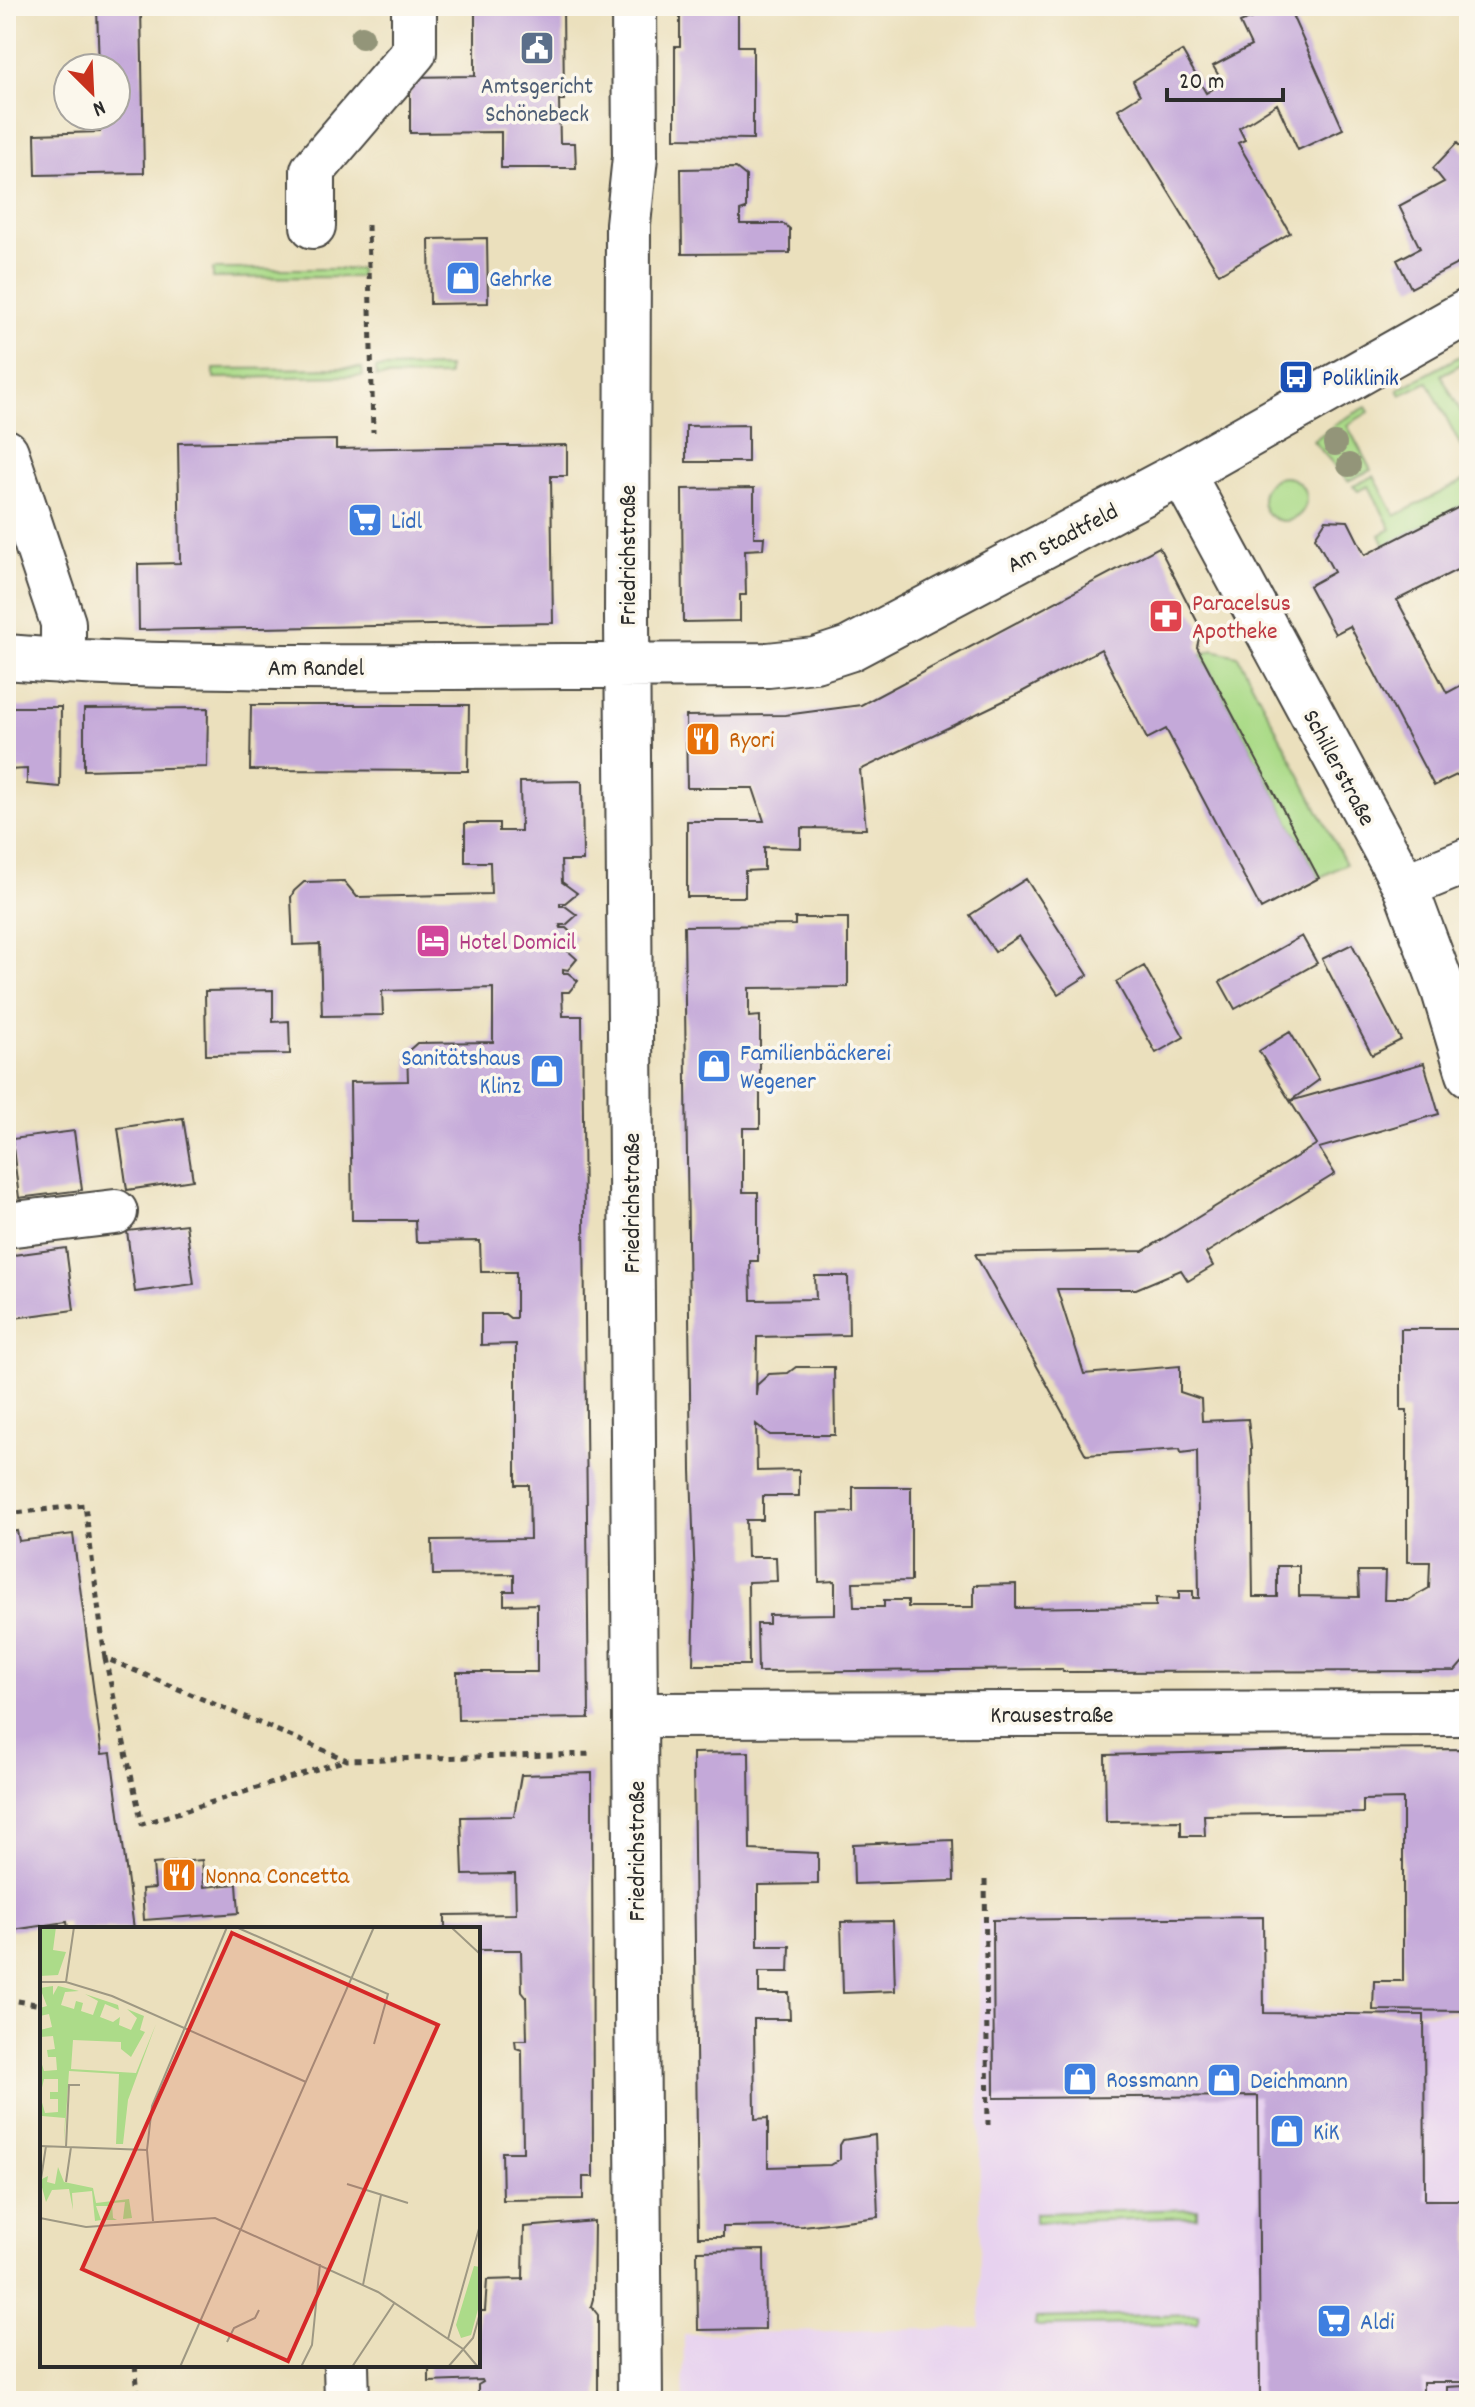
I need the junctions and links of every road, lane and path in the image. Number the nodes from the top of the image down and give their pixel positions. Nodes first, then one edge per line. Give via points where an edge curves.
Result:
1 (414, 6) edge
2 (634, 6) edge
3 (368, 225) dead end
4 (313, 226) dead end
5 (1469, 311) edge
6 (373, 432) dead end
7 (6, 452) edge
8 (1182, 473) junction
9 (6, 657) edge
10 (63, 662) junction
11 (627, 665) junction
12 (1469, 860) edge
13 (1405, 886) junction
14 (1469, 1074) edge
15 (115, 1212) dead end
16 (6, 1225) edge
17 (6, 1514) edge
18 (105, 1658) junction
19 (1469, 1713) edge
20 (635, 1734) junction
21 (347, 1760) junction
22 (985, 1880) dead end
23 (6, 1999) edge
24 (40, 2005) edge
25 (988, 2125) dead end
26 (135, 2367) edge
27 (346, 2367) edge
28 (139, 2401) edge
29 (347, 2401) edge
30 (640, 2401) edge

1 - 4 street via 414,52 313,170
2 - 11 street, Friedrichstraße
3 - 6 path
5 - 8 street, Am Stadtfeld
7 - 10 street via 63,623
8 - 11 street, Am Stadtfeld via 849,649 815,660 768,665
8 - 13 street, Schillerstraße
9 - 10 street, Am Randel
10 - 11 street, Am Randel via 397,668
11 - 20 street, Friedrichstraße
12 - 13 street
13 - 14 street, Schillerstraße
15 - 16 street
17 - 18 path via 85,1505
18 - 21 path
18 - 21 path via 142,1824
19 - 20 street, Krausestraße
20 - 21 path
20 - 30 street, Friedrichstraße
22 - 25 path
23 - 24 path
26 - 28 path
27 - 29 street

